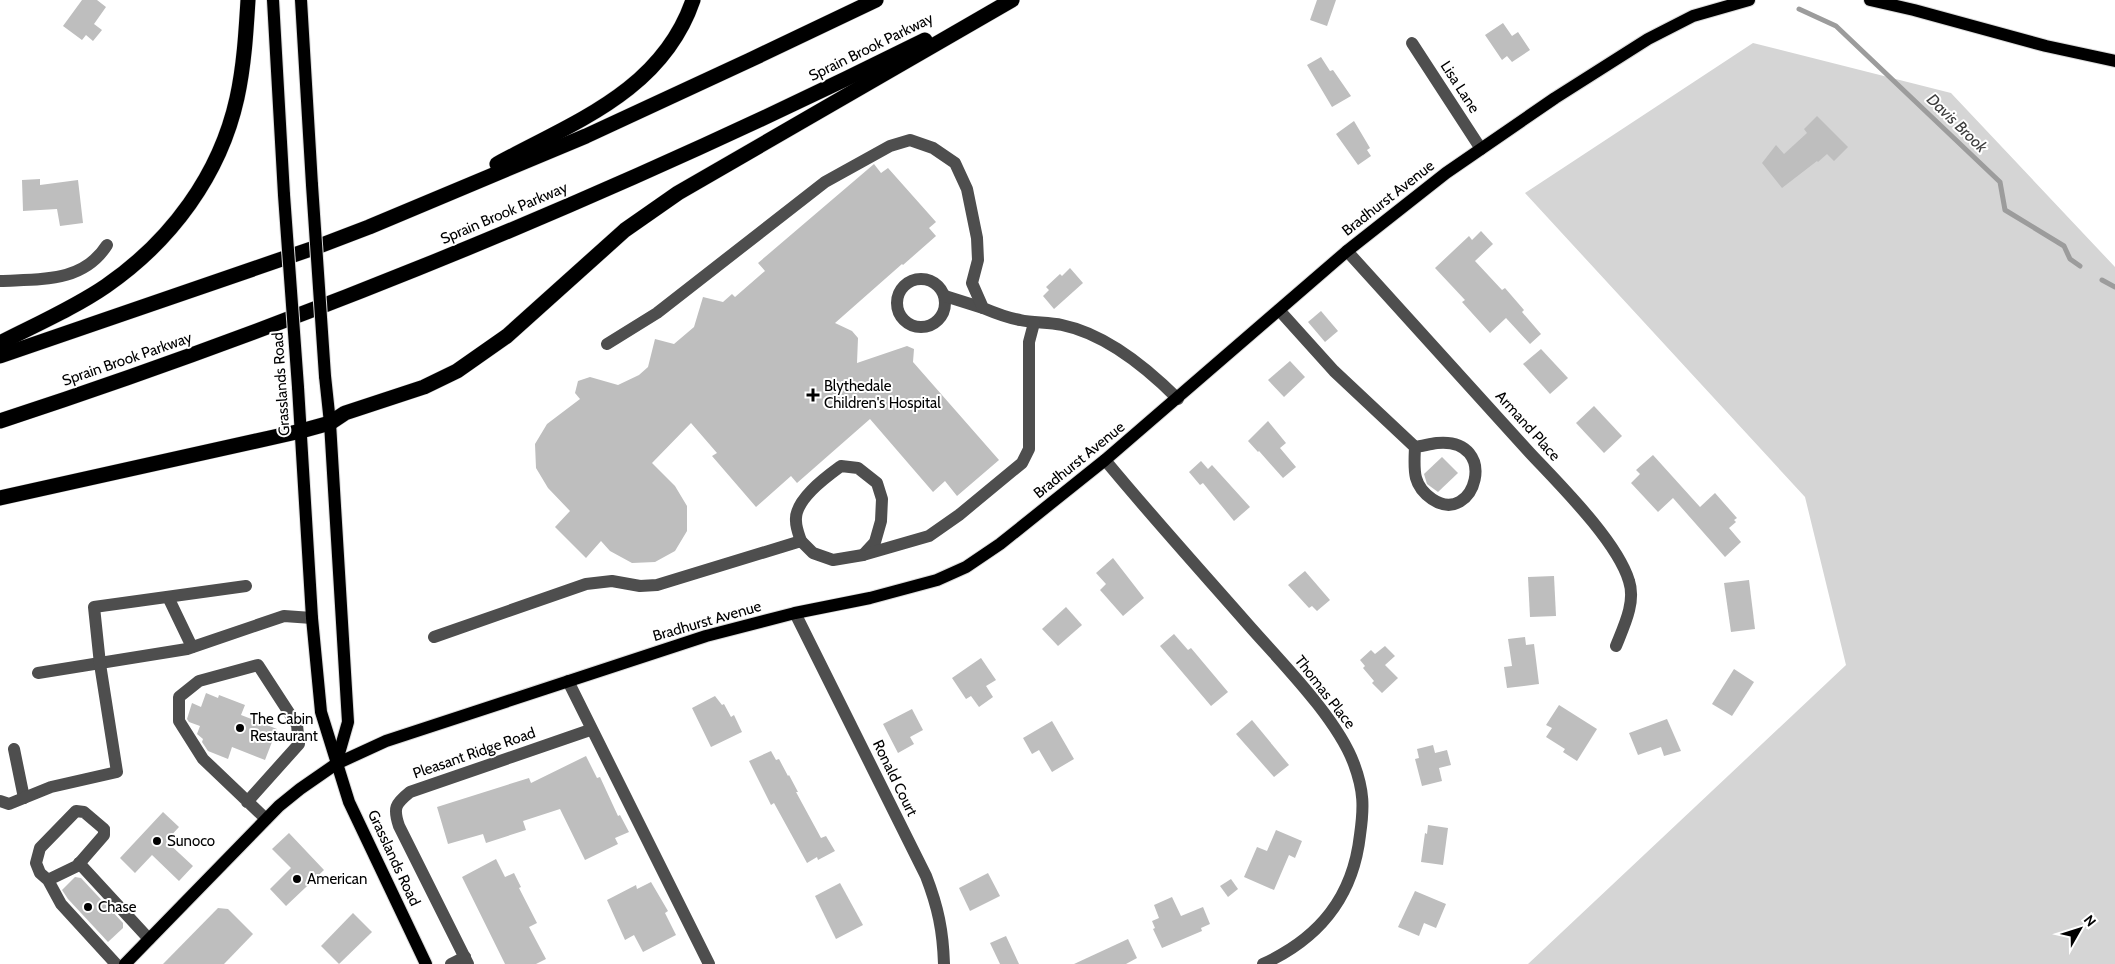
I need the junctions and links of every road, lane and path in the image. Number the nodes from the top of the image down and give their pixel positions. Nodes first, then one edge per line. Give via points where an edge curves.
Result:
1 (248, 0) edge
2 (273, 0) edge
3 (301, 0) edge
4 (692, 0) edge
5 (876, 0) edge
6 (1005, 0) edge
7 (1012, 0) edge
8 (1749, 0) edge
9 (1870, 0) edge
10 (1412, 43) dead end
11 (2115, 61) edge
12 (1481, 149) junction
13 (422, 205) junction
14 (107, 245) dead end
15 (1347, 251) junction
16 (0, 281) edge
17 (945, 296) dead end
18 (983, 308) junction
19 (1280, 310) junction
20 (1034, 323) junction
21 (0, 343) edge
22 (607, 344) dead end
23 (0, 356) edge
24 (1178, 398) junction
25 (0, 421) edge
26 (330, 422) junction
27 (301, 431) junction
28 (1415, 447) junction
29 (1105, 460) junction
30 (0, 498) edge
31 (801, 541) junction
32 (863, 555) junction
33 (246, 586) dead end
34 (168, 597) junction
35 (795, 613) junction
36 (312, 618) junction
37 (434, 637) dead end
38 (1616, 646) dead end
39 (192, 647) junction
40 (100, 664) junction
41 (38, 673) dead end
42 (568, 682) junction
43 (590, 730) junction
44 (14, 749) dead end
45 (336, 764) junction
46 (24, 798) junction
47 (0, 800) edge
48 (247, 802) junction
49 (266, 819) junction
50 (79, 864) junction
51 (48, 880) junction
52 (149, 939) junction
53 (466, 961) edge
54 (116, 964) edge
55 (125, 964) edge
56 (426, 964) edge
57 (451, 964) edge
58 (709, 964) edge
59 (944, 964) edge
60 (1263, 964) edge

1 - 21 highway via 241,75 232,118 215,163 191,202 162,239 118,277 86,298
2 - 27 main road, Grasslands Road, bridge
3 - 26 main road, bridge
4 - 13 highway via 684,22 663,56 624,94
5 - 13 highway via 634,114
6 - 25 highway, Sprain Brook Parkway via 789,106 534,220 207,349
7 - 26 highway via 678,192 625,230 508,336 475,360 440,380 345,413
8 - 12 main road, Bradhurst Avenue via 1693,16 1648,38
9 - 11 main road
10 - 12 street, Lisa Lane
12 - 15 main road, Bradhurst Avenue
13 - 23 highway via 314,248
14 - 16 street via 100,256 72,274 60,278
15 - 19 main road, Bradhurst Avenue
15 - 38 street, Armand Place via 1611,546 1622,563 1632,591 1630,608
17 - 18 street
18 - 20 street via 1003,317
18 - 22 street via 972,283 978,260 978,238 967,189 955,163 933,148 910,140 890,146 825,182 657,313
19 - 24 main road, Bradhurst Avenue
19 - 28 street via 1334,371
20 - 24 street via 1062,325 1094,336 1122,352
20 - 32 street via 1030,342 1029,449 1022,463 929,536
24 - 29 main road, Bradhurst Avenue
26 - 27 highway
26 - 45 main road via 348,722
27 - 30 highway
27 - 36 main road, Grasslands Road
28 - 28 street via 1415,474 1424,494 1444,505 1456,504 1472,490 1477,468 1466,451 1459,446 1438,443
29 - 35 main road, Bradhurst Avenue via 1000,544 966,567 937,580
29 - 60 street, Thomas Place via 1318,707 1342,738 1361,784 1364,805 1358,850 1344,895 1304,940
31 - 32 street via 813,553 833,560
31 - 32 street via 796,519 804,500 841,466 858,468 877,483 882,499 881,521 875,542
31 - 37 street via 657,585 640,586 612,581 586,584
33 - 34 street
34 - 39 street
34 - 40 street via 94,607
35 - 42 main road, Bradhurst Avenue via 706,636
35 - 59 street, Ronald Court via 926,876 937,905
36 - 39 street via 284,616
36 - 45 main road, Grasslands Road via 322,712
39 - 40 street
40 - 41 street
40 - 46 street via 117,772 51,787
42 - 43 street
42 - 45 main road, Bradhurst Avenue via 386,741
43 - 53 street, Pleasant Ridge Road via 410,792 397,802 395,814 399,826
43 - 58 street
44 - 46 street
45 - 49 main road, Bradhurst Avenue via 300,788
45 - 56 main road, Grasslands Road via 349,802
46 - 47 street via 9,804
48 - 48 street via 204,759 179,721 179,697 199,681 258,665 297,725 299,744
48 - 49 street
49 - 52 main road, Bradhurst Avenue
50 - 51 street
50 - 51 street via 104,835 104,829 84,812 76,811 40,848 36,863
50 - 52 street
51 - 54 street via 60,904
52 - 55 main road, Bradhurst Avenue
53 - 57 street

